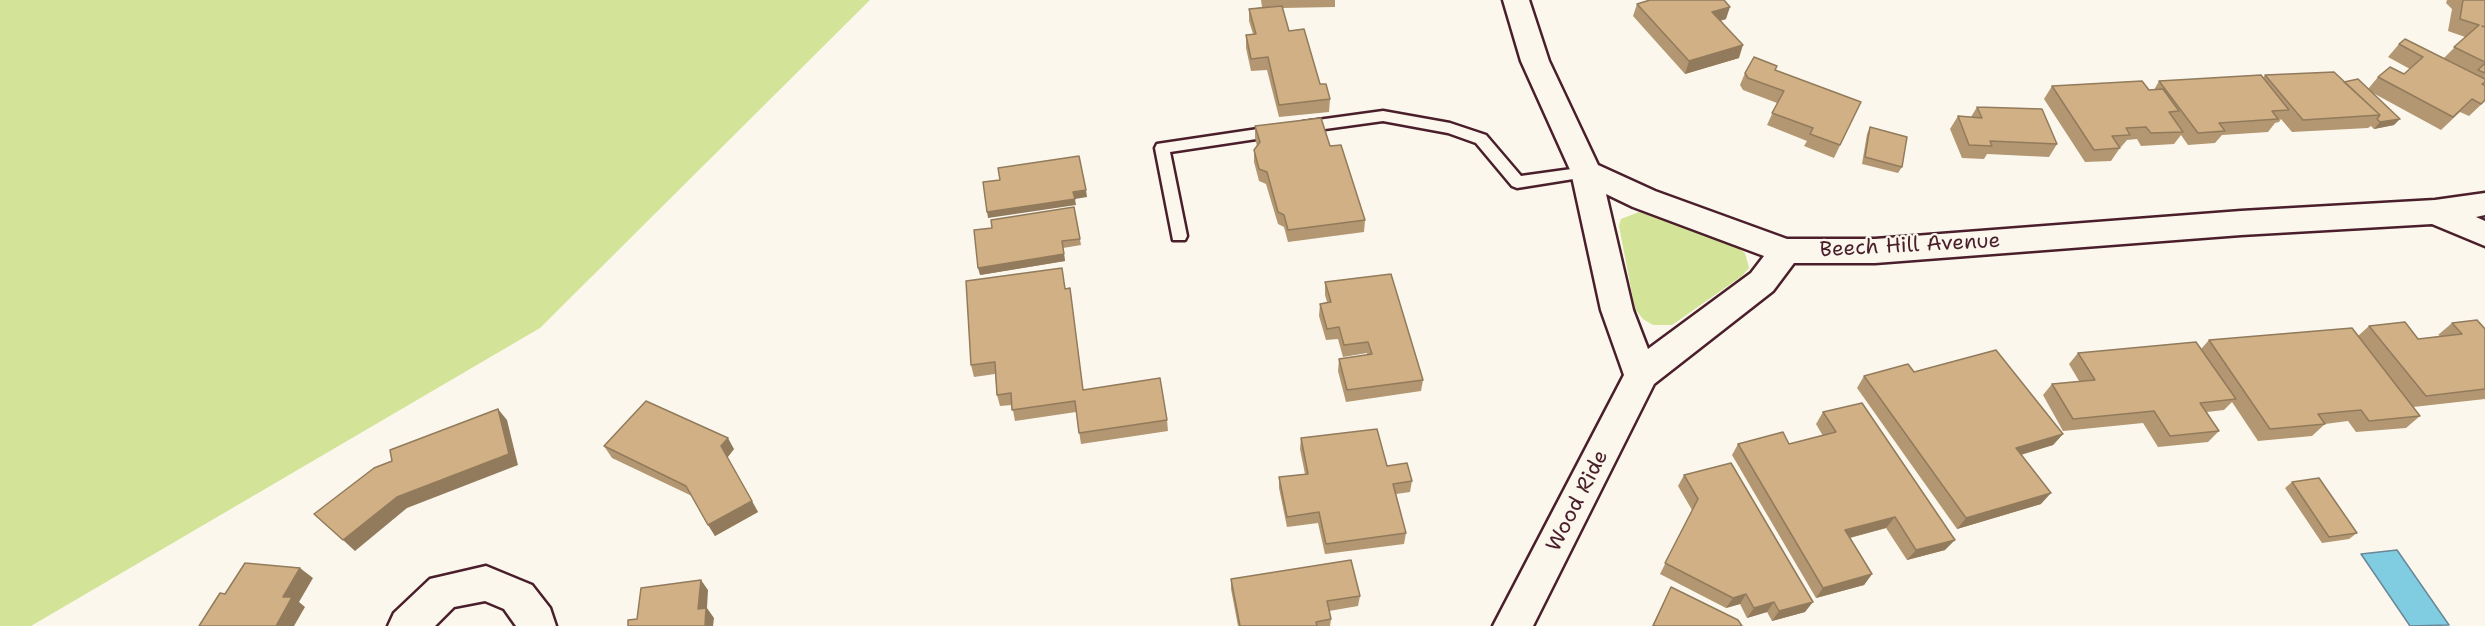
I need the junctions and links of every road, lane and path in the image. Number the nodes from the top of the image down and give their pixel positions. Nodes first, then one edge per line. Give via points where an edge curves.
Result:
1 (1516, 0) edge
2 (1586, 172) junction
3 (2485, 204) edge
4 (2434, 212) junction
5 (2485, 234) edge
6 (1179, 236) dead end
7 (1785, 251) junction
8 (1641, 375) junction
9 (408, 626) edge
10 (536, 626) edge
11 (1513, 626) edge

1 - 2 street via 1535,61
2 - 6 lane via 1517,182 1481,139 1450,128 1383,116 1162,148
2 - 7 street, Beech Hill Avenue via 1644,199
2 - 8 street via 1617,310
3 - 4 street, Beech Hill Avenue
4 - 5 street, Beech Hill Avenue
4 - 7 street, Beech Hill Avenue via 1875,252
7 - 8 street, Wood Ride via 1762,282
8 - 11 street, Wood Ride
9 - 10 street via 444,591 486,583 518,597

